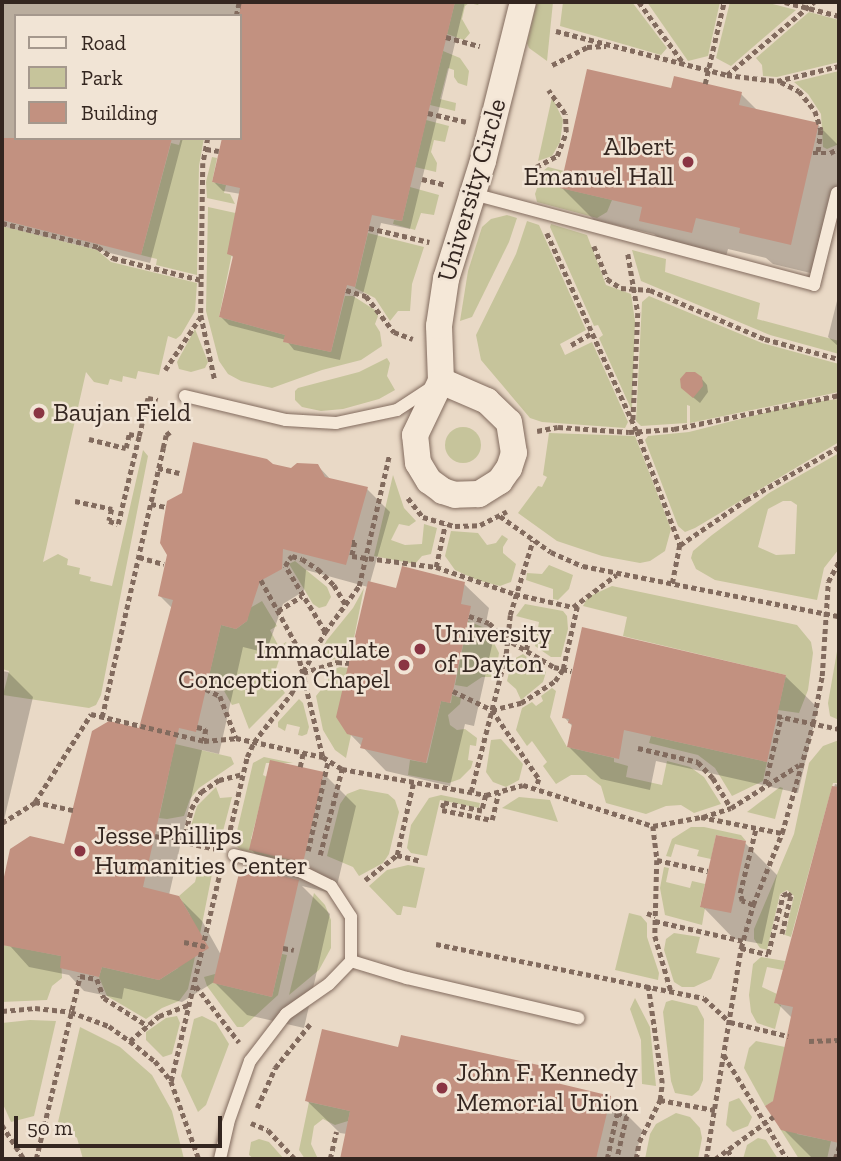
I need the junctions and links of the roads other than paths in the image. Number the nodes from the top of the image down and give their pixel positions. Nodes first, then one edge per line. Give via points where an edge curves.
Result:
1 (523, 2) edge
2 (837, 193) dead end
3 (473, 194) junction
4 (441, 382) junction
5 (185, 396) dead end
6 (230, 853) road end
7 (351, 961) junction
8 (578, 1018) dead end
9 (220, 1159) edge

1 - 3 street, University Circle
2 - 3 lane via 814,285
3 - 4 street, University Circle via 442,302
4 - 4 street via 487,401 509,422 514,453 509,468 484,492 467,496 443,491 429,481 418,463 415,436
4 - 5 lane via 397,410 336,423 286,419
6 - 7 lane via 302,872 331,886 351,918
7 - 8 lane
7 - 9 lane via 329,984 286,1014 250,1061

